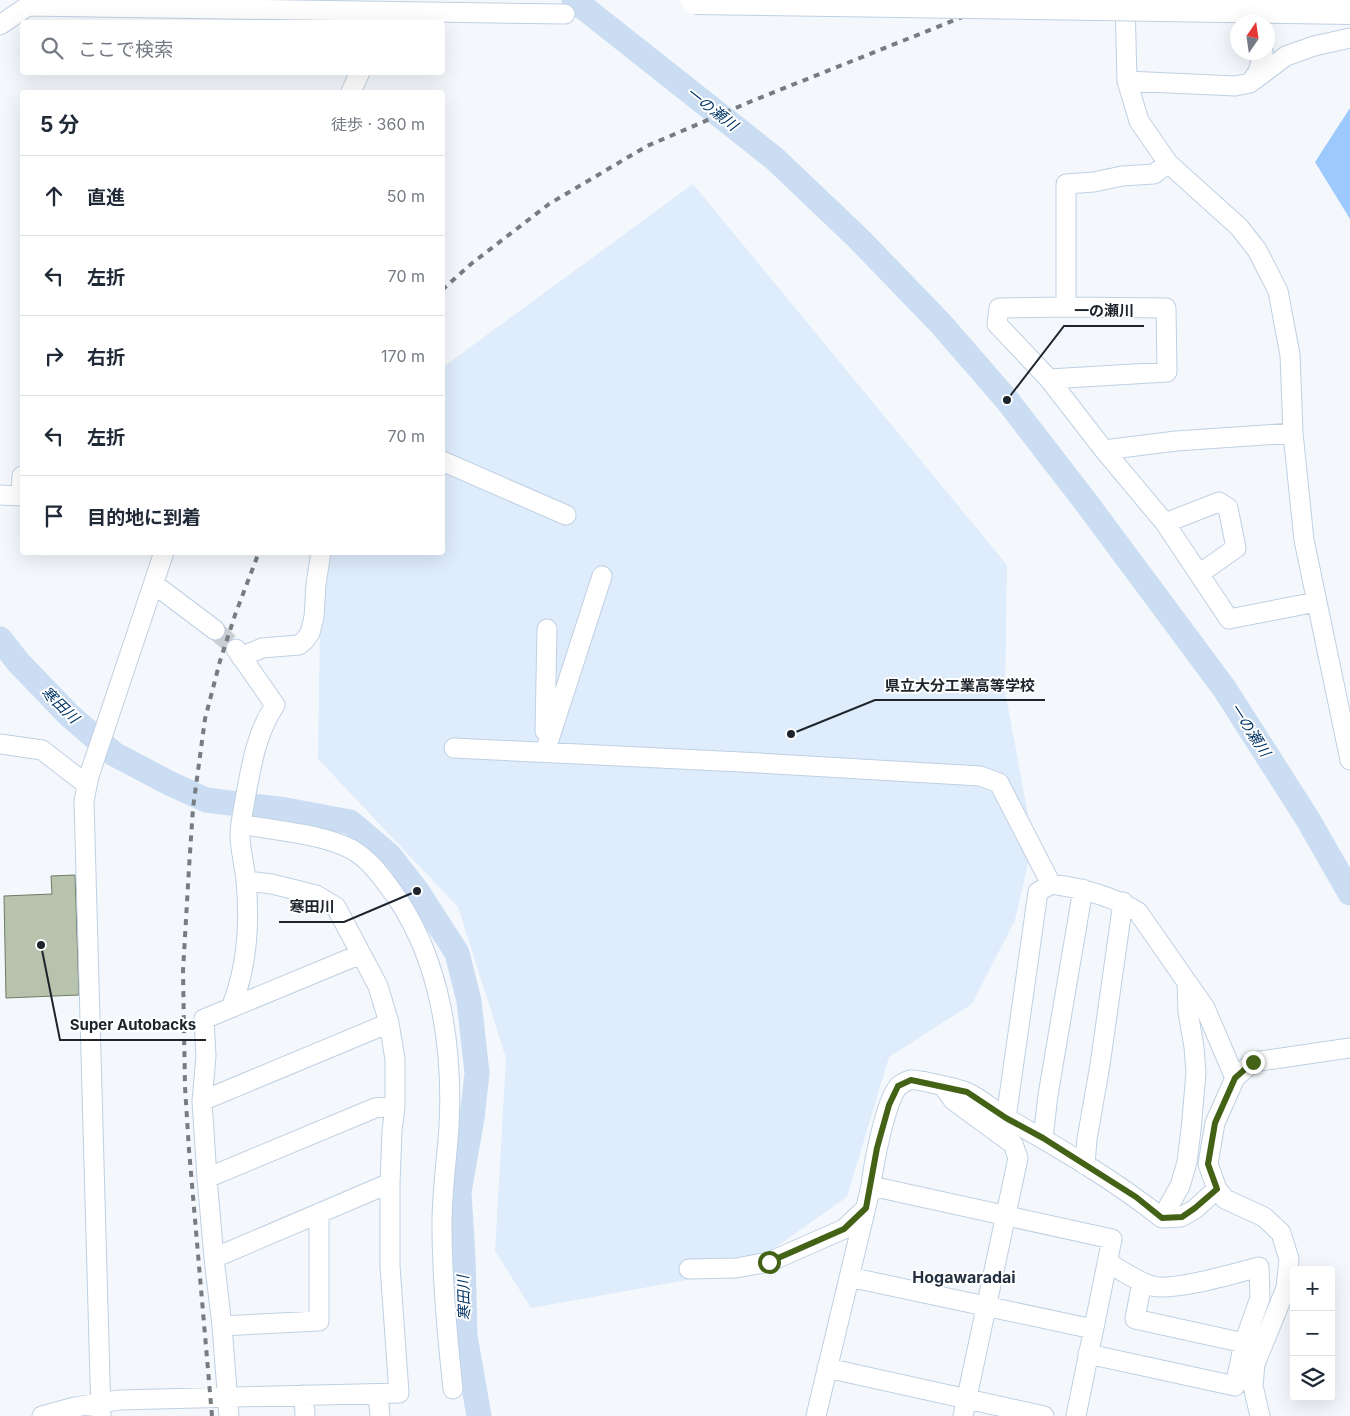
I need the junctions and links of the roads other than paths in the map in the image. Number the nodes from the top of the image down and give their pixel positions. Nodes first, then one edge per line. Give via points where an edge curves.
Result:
1 (695, 0) edge
2 (1125, 0) edge
3 (1350, 10) edge
4 (389, 11) edge
5 (566, 14) dead end
6 (0, 25) edge
7 (1350, 38) edge
8 (1262, 60) edge
9 (359, 75) edge
10 (1127, 81) junction
11 (1250, 83) junction
12 (352, 90) edge
13 (1168, 163) junction
14 (1066, 307) junction
15 (1049, 379) junction
16 (1293, 433) junction
17 (1104, 450) junction
18 (445, 462) edge
19 (0, 496) edge
20 (20, 496) edge
21 (566, 515) dead end
22 (1164, 523) junction
23 (163, 555) edge
24 (321, 555) edge
25 (1199, 574) junction
26 (602, 576) dead end
27 (154, 584) junction
28 (1316, 602) junction
29 (215, 630) tunnel mouth
30 (547, 630) dead end
31 (0, 744) edge
32 (454, 748) dead end
33 (545, 752) junction
34 (1350, 760) edge
35 (88, 780) junction
36 (241, 824) junction
37 (246, 881) junction
38 (1051, 884) junction
39 (1083, 890) junction
40 (1123, 902) junction
41 (361, 954) junction
42 (1187, 980) junction
43 (231, 1008) junction
44 (388, 1023) junction
45 (1350, 1048) edge
46 (1235, 1078) junction
47 (943, 1086) junction
48 (202, 1101) junction
49 (395, 1106) junction
50 (1006, 1118) junction
51 (1043, 1138) junction
52 (1085, 1165) junction
53 (207, 1178) junction
54 (390, 1183) junction
55 (871, 1186) junction
56 (1217, 1189) junction
57 (866, 1208) junction
58 (319, 1213) junction
59 (1006, 1216) junction
60 (1162, 1218) junction
61 (214, 1258) junction
62 (1107, 1262) junction
63 (689, 1269) dead end
64 (849, 1278) junction
65 (1142, 1282) junction
66 (986, 1306) junction
67 (222, 1326) junction
68 (1094, 1329) junction
69 (1244, 1343) junction
70 (1088, 1354) junction
71 (827, 1368) junction
72 (1253, 1381) junction
73 (1235, 1386) junction
74 (453, 1389) dead end
75 (378, 1394) junction
76 (304, 1395) junction
77 (228, 1407) edge
78 (964, 1408) edge
79 (100, 1410) edge
80 (42, 1416) edge
81 (306, 1416) edge
82 (380, 1416) edge
83 (816, 1416) edge
84 (1044, 1416) edge
85 (1076, 1416) edge
86 (1260, 1416) edge

1 - 3 highway, bridge
2 - 10 street
4 - 5 street
4 - 6 street via 28,6
7 - 11 street via 1286,56
8 - 11 street
9 - 12 street
10 - 11 street via 1235,86
10 - 13 street via 1139,121
13 - 14 street via 1154,174 1066,184
13 - 16 street via 1239,227 1257,250 1278,291 1290,355
14 - 15 street via 999,308 997,324
14 - 15 street via 1166,308 1167,372
15 - 17 street
16 - 17 street via 1176,441
16 - 28 street via 1304,540
17 - 22 street
18 - 21 street
19 - 20 street
22 - 25 street
22 - 25 street via 1219,502 1228,508 1236,548
23 - 27 street
24 - 36 street via 314,617 305,640 299,645 239,653 275,705 255,749
25 - 28 street via 1229,619
26 - 33 street
27 - 29 street
27 - 35 street
28 - 34 street
30 - 33 street
31 - 35 street via 42,750
32 - 33 street
33 - 38 street via 980,776 999,783
35 - 79 street via 84,801
36 - 37 street
36 - 74 street via 308,836 352,850 378,870 390,887 427,957 446,1036 449,1081 442,1224
37 - 41 street via 316,895 336,907
37 - 43 street via 248,937
38 - 39 street
38 - 50 street via 1038,892
39 - 40 street
39 - 51 street
40 - 42 street via 1138,912
40 - 52 street
41 - 43 street
41 - 44 street via 378,986
42 - 46 street via 1205,1008
42 - 60 street via 1196,1073 1187,1162 1180,1186
43 - 48 street via 204,1020 206,1056
44 - 48 street
44 - 49 street via 395,1059
45 - 46 street via 1253,1062
46 - 56 street via 1215,1123 1208,1164
47 - 50 street via 967,1092
47 - 55 street via 911,1080 898,1086 877,1148
47 - 59 street via 953,1100 1013,1144 1018,1158
48 - 53 street
49 - 53 street via 375,1108
49 - 54 street
50 - 51 street
51 - 52 street
52 - 60 street via 1136,1197
53 - 61 street
54 - 58 street
54 - 75 street via 390,1266 399,1393
55 - 57 street
55 - 59 street
56 - 60 street via 1182,1217
56 - 72 street via 1225,1199 1264,1217 1281,1233 1289,1259 1286,1288 1255,1364
57 - 63 street via 844,1229 769,1262 736,1268
57 - 64 street
58 - 61 street
58 - 67 street via 319,1322
59 - 62 street via 1112,1239
59 - 66 street
61 - 67 street
62 - 65 street
62 - 68 street
64 - 66 street
64 - 71 street
65 - 69 street via 1136,1319
65 - 69 street via 1161,1287 1174,1286 1259,1267 1260,1298
66 - 68 street
66 - 78 street
67 - 77 street
68 - 70 street
69 - 73 street
70 - 73 street
70 - 85 street
71 - 78 street
71 - 83 street
72 - 73 street
72 - 86 street
75 - 76 street
75 - 82 street
76 - 77 street
76 - 81 street
77 - 79 street via 119,1400
78 - 84 street
79 - 80 street via 75,1407

